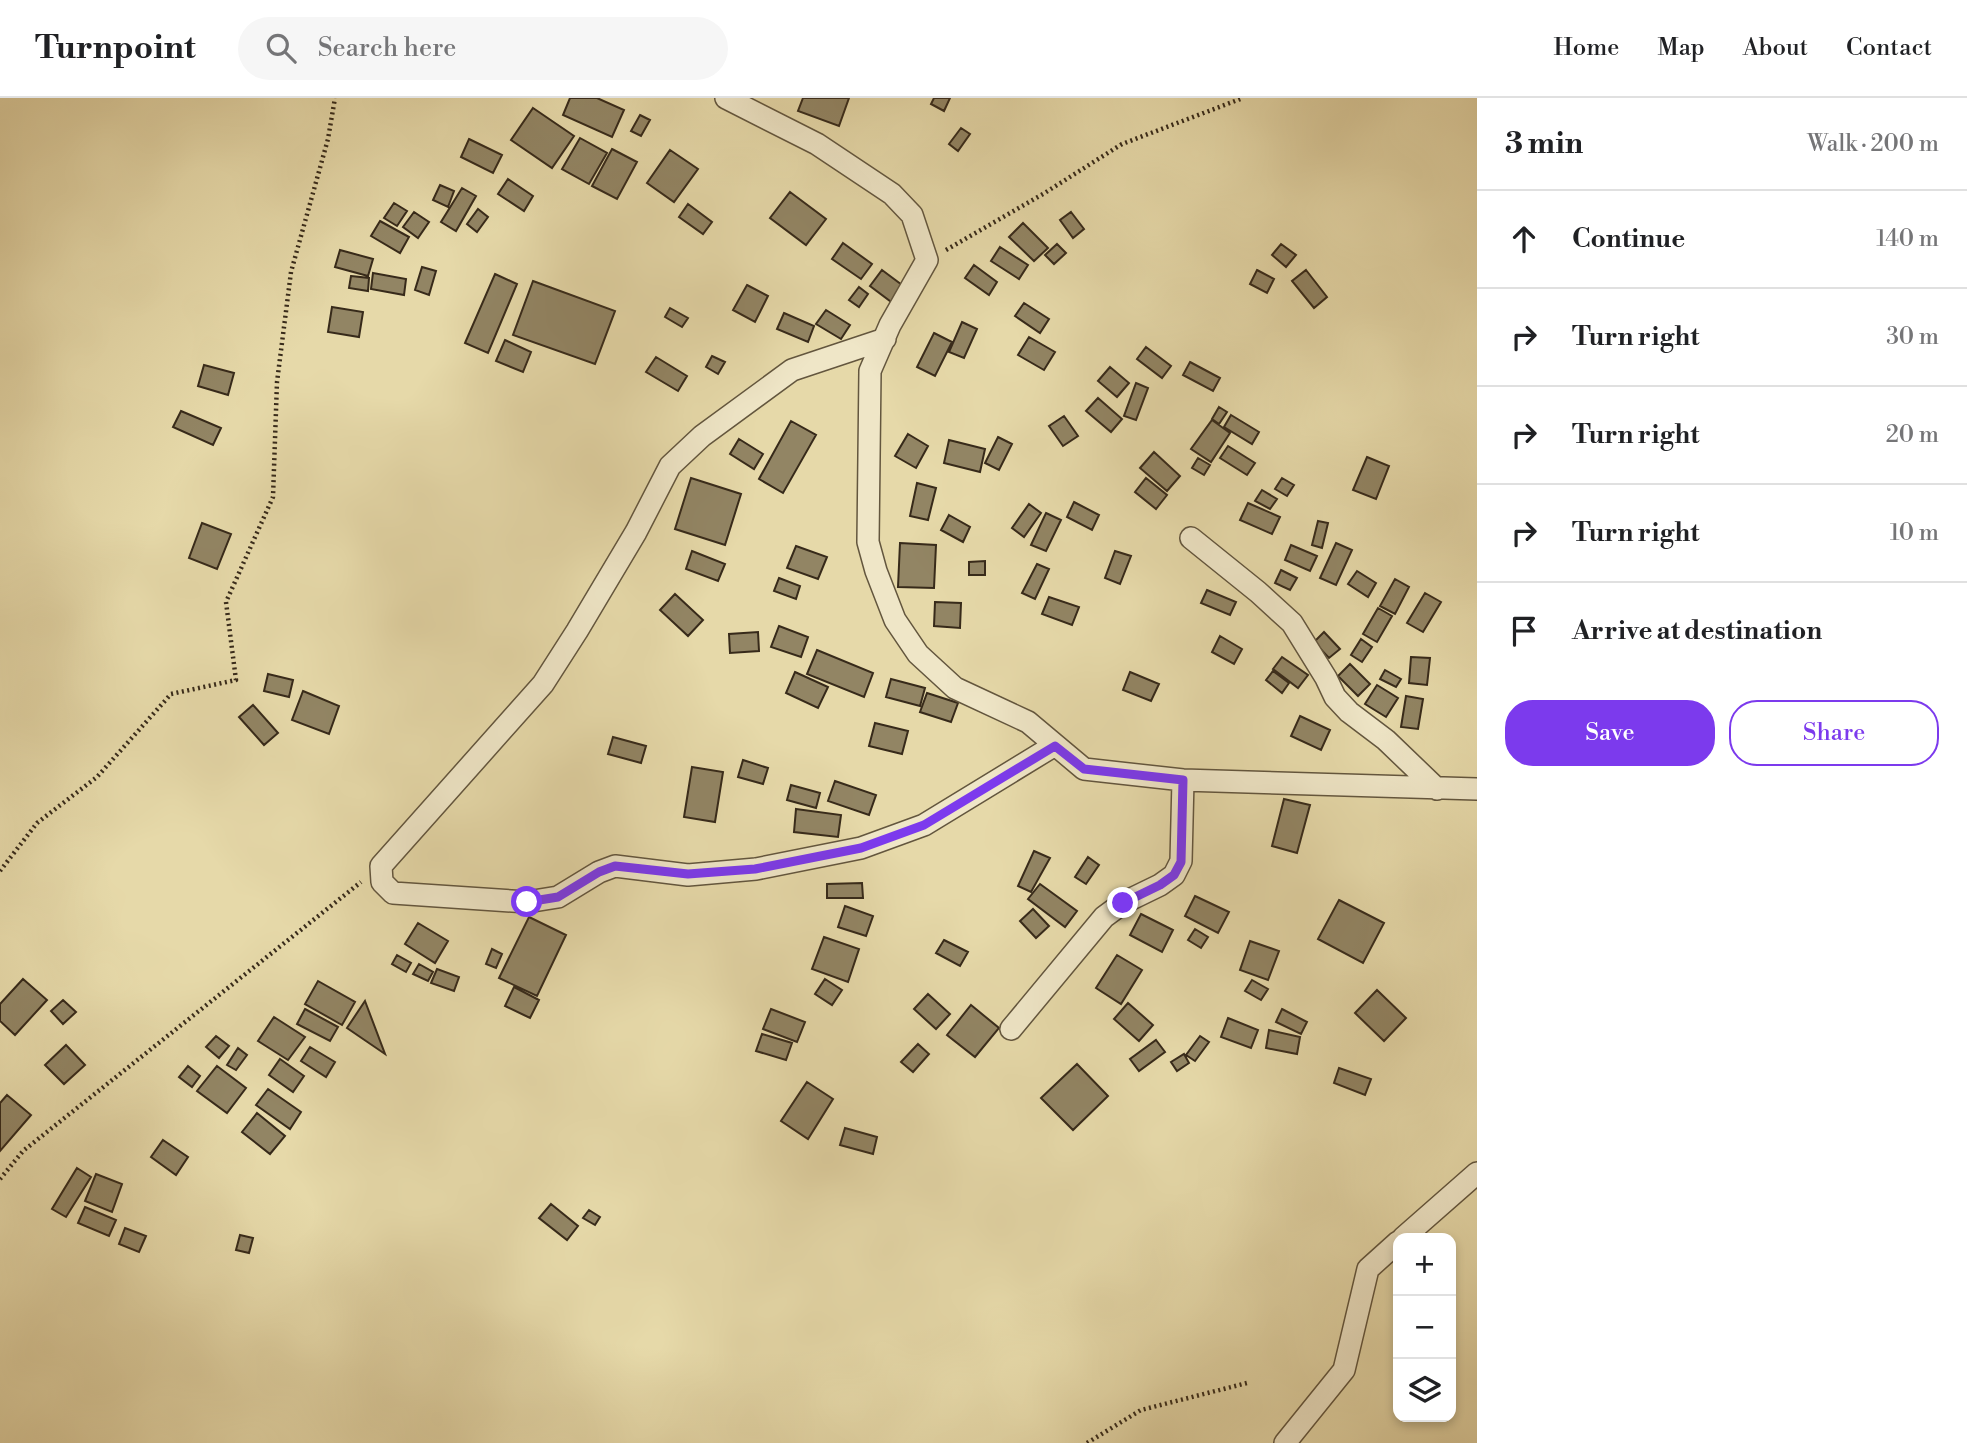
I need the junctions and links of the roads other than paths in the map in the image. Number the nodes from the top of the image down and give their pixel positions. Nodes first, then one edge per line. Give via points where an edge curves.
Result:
1 (726, 98) edge
2 (885, 339) junction
3 (1191, 538) dead end
4 (1055, 746) junction
5 (1183, 780) junction
6 (1437, 789) junction
7 (1477, 789) edge
8 (1011, 1029) dead end
9 (1477, 1173) edge
10 (1409, 1233) edge
11 (1393, 1246) edge
12 (1284, 1443) edge

1 - 2 street via 817,144 892,194 912,215 927,260
2 - 4 street via 870,371 868,542 895,620 918,654 955,688 1028,722
2 - 4 street via 792,370 702,436 670,466 636,532 543,684 382,866 382,882 393,893 527,902 558,897 615,866 688,874 755,869 861,848 924,825
3 - 6 street via 1292,623 1335,697
4 - 5 street via 1084,769
5 - 6 street
5 - 8 street via 1181,862 1174,875 1104,917
6 - 7 street
9 - 10 street
11 - 12 street via 1367,1269 1344,1370

